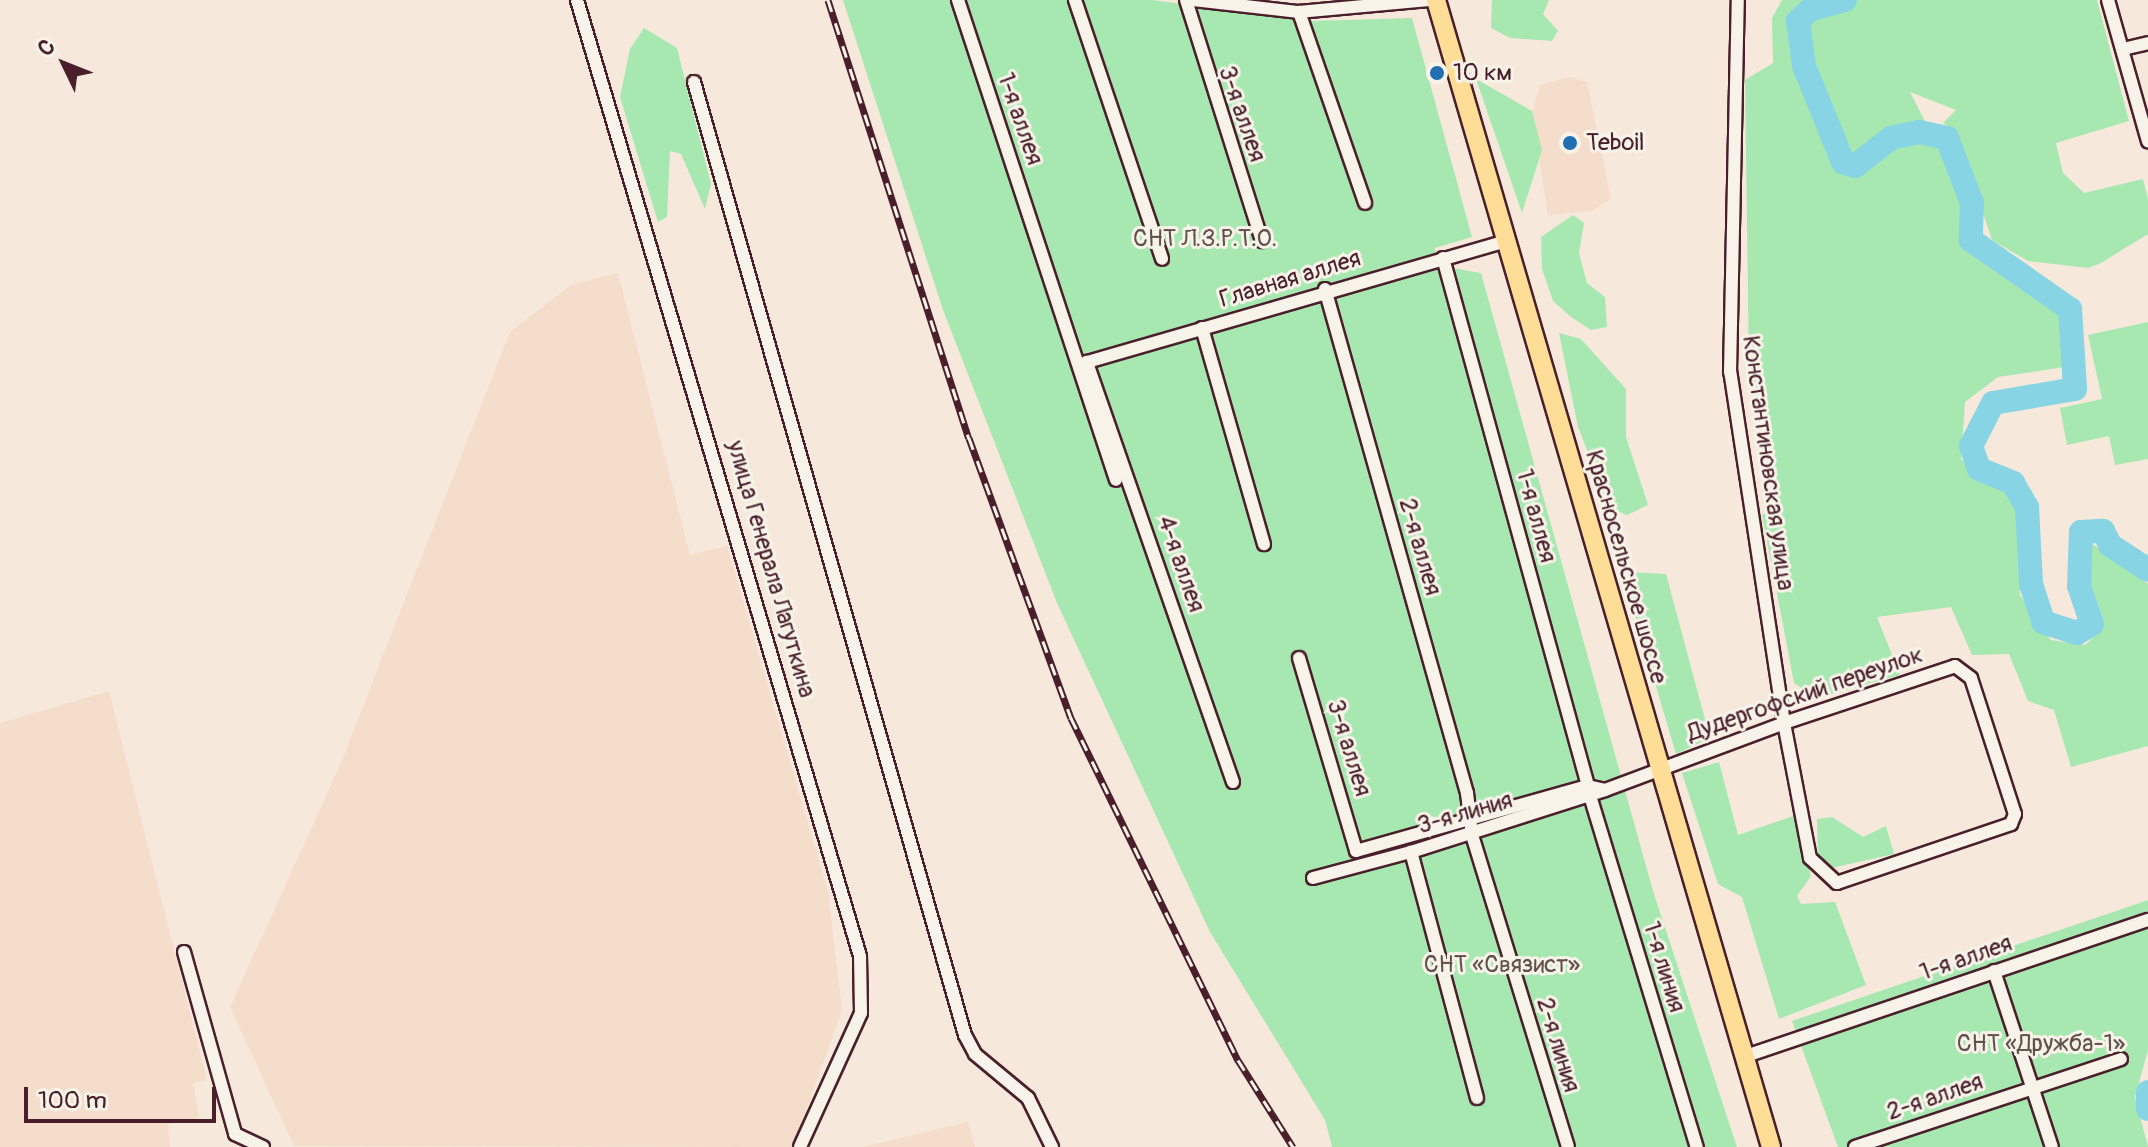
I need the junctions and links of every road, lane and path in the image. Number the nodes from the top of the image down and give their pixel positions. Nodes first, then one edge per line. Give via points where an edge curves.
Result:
1 (577, 0) edge
2 (958, 0) edge
3 (1075, 0) edge
4 (1186, 0) edge
5 (1193, 0) edge
6 (1428, 0) edge
7 (1436, 0) edge
8 (1738, 0) edge
9 (2108, 0) edge
10 (1216, 2) edge
11 (1360, 6) edge
12 (1299, 12) junction
13 (2148, 43) edge
14 (2123, 49) junction
15 (694, 82) dead end
16 (2148, 141) edge
17 (1365, 203) dead end
18 (1262, 241) dead end
19 (1506, 241) junction
20 (1443, 258) junction
21 (1162, 259) dead end
22 (1325, 289) junction
23 (1202, 328) junction
24 (1087, 362) joint
25 (1116, 480) dead end
26 (1264, 544) dead end
27 (1299, 658) dead end
28 (1784, 723) junction
29 (1659, 767) junction
30 (1233, 782) dead end
31 (1589, 792) junction
32 (1471, 817) junction
33 (1472, 835) junction
34 (1411, 852) junction
35 (1822, 877) joint
36 (1313, 878) dead end
37 (2148, 920) edge
38 (184, 952) dead end
39 (1994, 971) junction
40 (1743, 1057) junction
41 (2121, 1059) dead end
42 (2032, 1088) junction
43 (1477, 1098) dead end
44 (263, 1147) edge
45 (800, 1147) edge
46 (1052, 1147) edge
47 (1568, 1147) edge
48 (1697, 1147) edge
49 (1771, 1147) edge
50 (1855, 1147) edge
51 (2052, 1147) edge

1 - 45 street, улица Генерала Лагуткина via 860,956 861,1013
2 - 25 street, 1-я аллея
3 - 21 street
4 - 18 street, 3-я аллея
5 - 10 street
6 - 11 street
7 - 19 highway, Красносельское шоссе
8 - 28 street, Константиновская улица via 1729,357
9 - 14 street
10 - 12 street
11 - 12 street
12 - 17 street
13 - 14 street
14 - 16 street
15 - 46 street via 965,1035 981,1060 1028,1098
19 - 20 street, Главная аллея
19 - 29 highway, Красносельское шоссе
20 - 22 street, Главная аллея
20 - 31 street, 1-я аллея
22 - 23 street, Главная аллея
22 - 32 street, 2-я аллея
23 - 24 street, Главная аллея
23 - 26 street
24 - 30 street, 4-я аллея
27 - 32 street, 3-я аллея via 1356,851
28 - 29 street, Дудергофский переулок
28 - 35 street, Константиновская улица via 1810,858
28 - 35 street, Дудергофский переулок via 1965,668 2015,814 2011,824 1837,883
29 - 31 street, Дудергофский переулок
29 - 40 highway, Красносельское шоссе
31 - 32 street
31 - 33 street, 3-я линия
31 - 48 street, 1-я линия
32 - 33 street, 2-я линия
33 - 34 street, 3-я линия
33 - 47 street, 2-я линия
34 - 36 street
34 - 43 street, 3-я линия
37 - 39 street, 1-я аллея
38 - 44 street via 235,1134
39 - 40 street, 1-я аллея
39 - 42 street
40 - 49 highway, Красносельское шоссе
41 - 42 street, 2-я аллея
42 - 50 street, 2-я аллея
42 - 51 street

